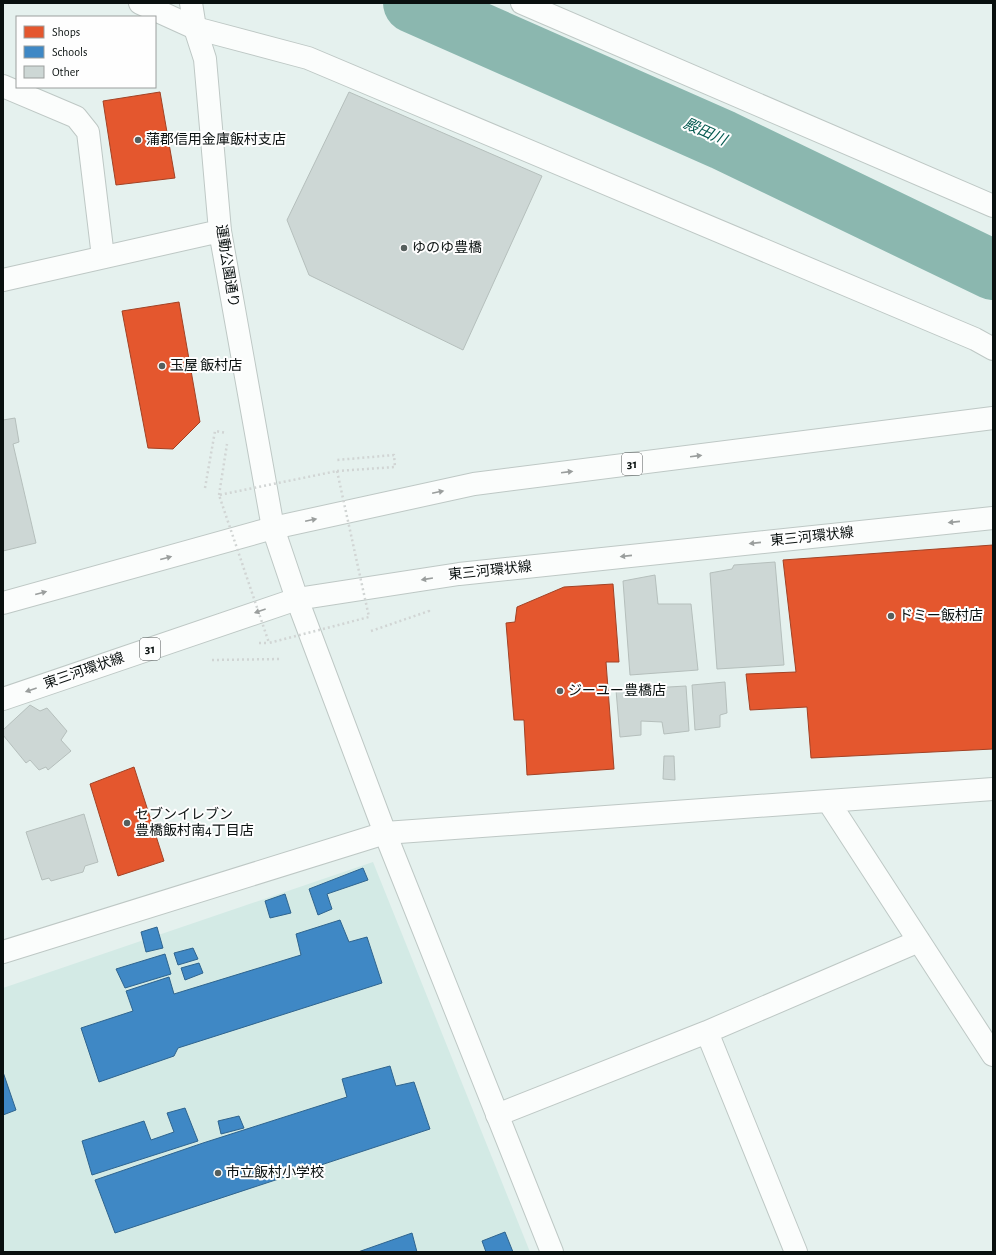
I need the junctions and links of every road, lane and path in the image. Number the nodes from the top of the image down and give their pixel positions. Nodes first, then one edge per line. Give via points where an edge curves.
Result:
1 (140, 3) edge
2 (191, 3) edge
3 (522, 3) edge
4 (195, 28) junction
5 (3, 86) edge
6 (993, 206) edge
7 (220, 231) junction
8 (103, 257) junction
9 (3, 280) edge
10 (993, 349) edge
11 (993, 418) edge
12 (337, 460) dead end
13 (337, 472) junction
14 (205, 488) dead end
15 (220, 495) junction
16 (993, 518) edge
17 (273, 528) junction
18 (296, 599) junction
19 (3, 603) edge
20 (254, 643) dead end
21 (268, 644) junction
22 (211, 654) dead end
23 (282, 659) dead end
24 (3, 699) edge
25 (993, 789) edge
26 (828, 801) junction
27 (385, 832) junction
28 (919, 941) junction
29 (3, 952) edge
30 (707, 1032) junction
31 (993, 1055) edge
32 (497, 1115) junction
33 (552, 1252) edge
34 (796, 1252) edge

1 - 4 street
2 - 4 street, 運動公園通り
3 - 6 street
4 - 7 street, 運動公園通り via 205,60
4 - 10 street via 308,58
5 - 8 street via 76,117 88,132
7 - 8 street
7 - 17 street, 運動公園通り
8 - 9 street
17 -> 11 street, 31 via 474,484
12 - 13 path via 394,455 395,467
13 - 15 path, bridge
13 - 21 path, bridge via 369,617
14 - 15 path via 216,431 229,433
15 - 21 path, bridge
16 -> 18 street, 東三河環状線 / 31 via 459,574
17 - 18 street, 運動公園通り
19 -> 17 street, 31
18 -> 24 street, 東三河環状線 / 31
18 - 27 street, 運動公園通り
20 - 21 path
22 - 23 path via 211,660
25 - 26 street
26 - 27 street
26 - 28 street
27 - 29 street
27 - 32 street, 運動公園通り
28 - 30 street
28 - 31 street
30 - 32 street
30 - 34 street
32 - 33 street, 運動公園通り

